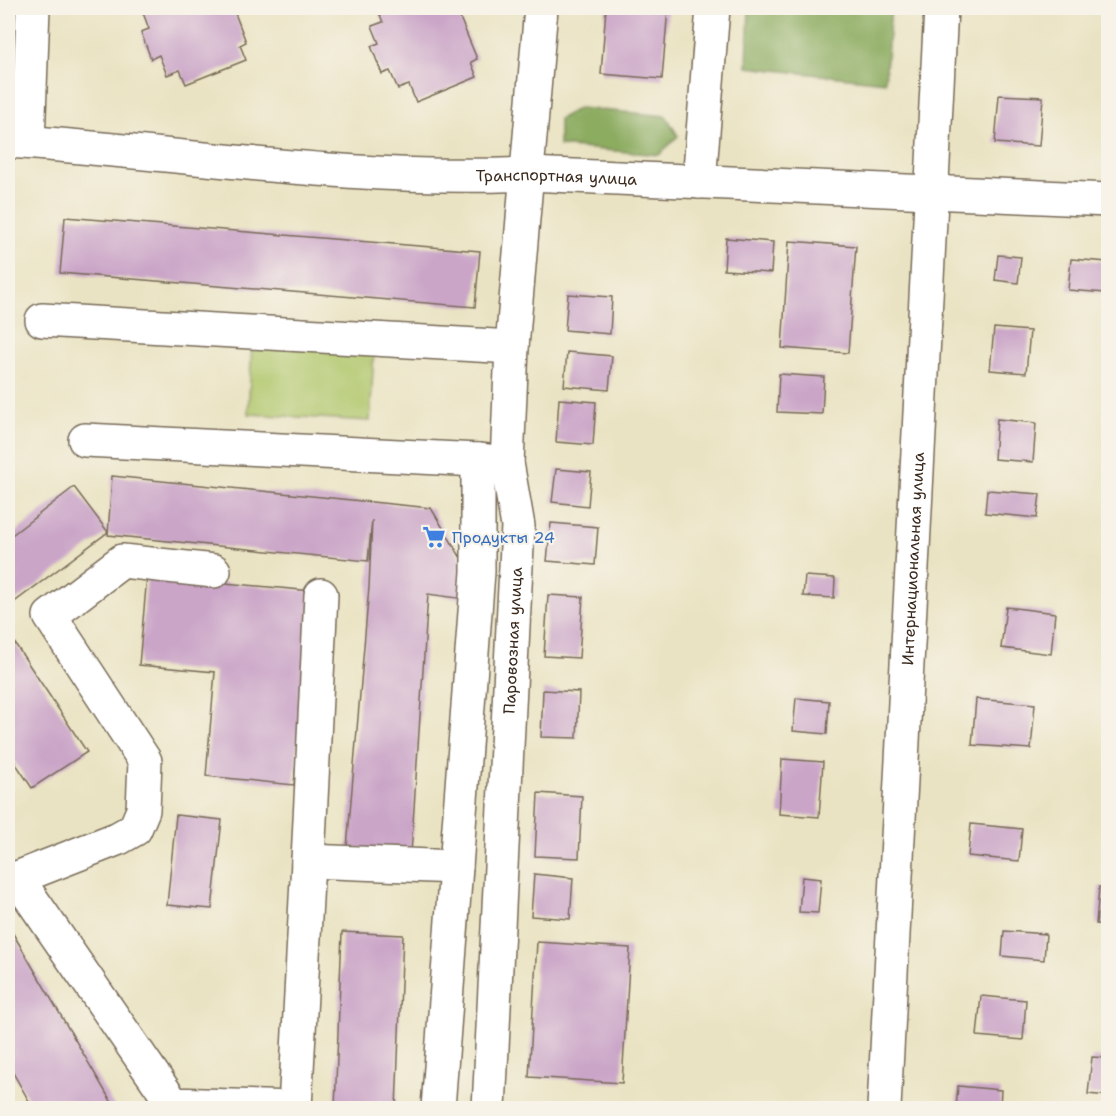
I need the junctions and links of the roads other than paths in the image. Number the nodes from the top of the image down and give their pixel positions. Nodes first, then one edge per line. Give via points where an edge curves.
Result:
1 (33, 8) edge
2 (541, 8) edge
3 (713, 8) edge
4 (941, 8) edge
5 (18, 141) edge
6 (529, 174) junction
7 (699, 182) junction
8 (931, 192) junction
9 (1108, 200) edge
10 (42, 320) dead end
11 (512, 347) junction
12 (85, 440) dead end
13 (493, 461) junction
14 (214, 571) dead end
15 (321, 596) dead end
16 (308, 861) junction
17 (456, 867) junction
18 (12, 880) edge
19 (438, 1108) edge
20 (489, 1108) edge
21 (884, 1108) edge

1 - 5 street
2 - 6 street, Паровозная улица
3 - 7 street
4 - 8 street, Интернациональная улица
5 - 6 street, Транспортная улица via 297,168 471,177
6 - 7 street, Транспортная улица
6 - 11 street, Паровозная улица
7 - 8 street, Транспортная улица
8 - 9 street, Транспортная улица
8 - 21 street, Интернациональная улица
10 - 11 street
11 - 13 street, Паровозная улица
12 - 13 street
13 - 17 street via 478,572
13 - 20 street, Паровозная улица via 518,526
14 - 18 street via 122,561 50,616 146,761 143,810 135,829 119,838
15 - 16 street
16 - 17 street
16 - 18 street via 295,1108 173,1104
17 - 19 street

